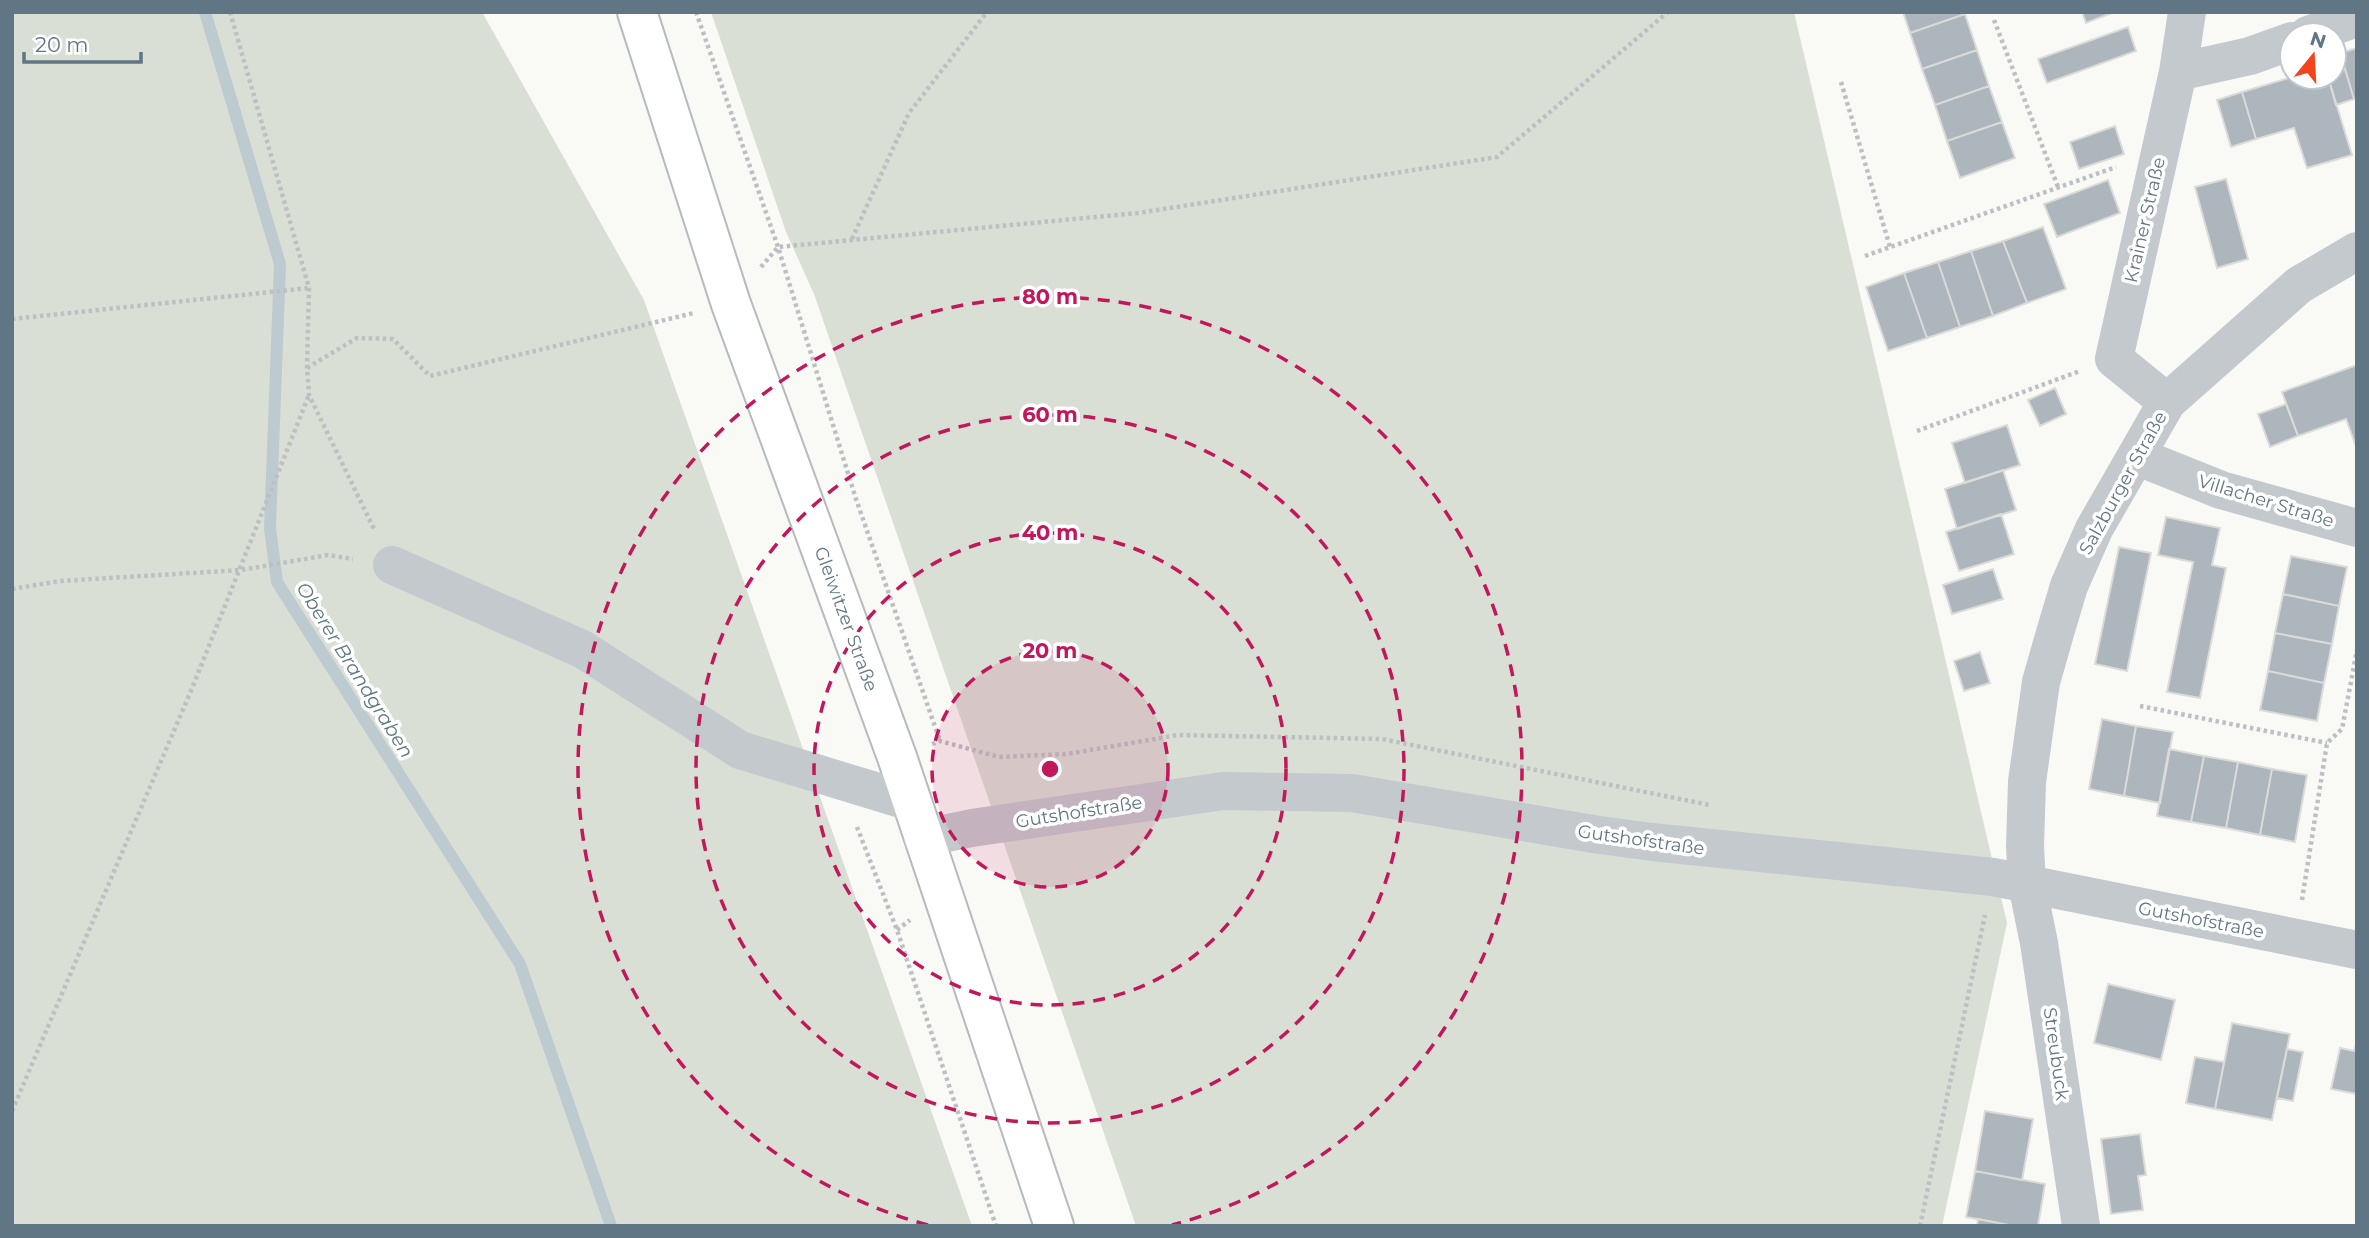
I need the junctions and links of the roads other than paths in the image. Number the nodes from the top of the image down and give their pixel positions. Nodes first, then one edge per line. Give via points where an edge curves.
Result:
1 (637, 12) edge
2 (2188, 12) edge
3 (2278, 46) edge
4 (2178, 72) junction
5 (2357, 251) edge
6 (2167, 402) junction
7 (2136, 456) junction
8 (2357, 528) edge
9 (392, 565) road end
10 (912, 802) junction
11 (923, 838) junction
12 (2010, 880) junction
13 (2357, 950) edge
14 (1054, 1226) edge
15 (2081, 1226) edge

1 - 10 main road, Gleiwitzer Straße via 731,304
2 - 4 street, Krainer Straße
3 - 4 street
4 - 6 street, Krainer Straße via 2113,359
5 - 6 street, Salzburger Straße via 2300,285
6 - 7 street, Salzburger Straße
7 - 8 street, Villacher Straße via 2221,490
7 - 12 street, Salzburger Straße via 2094,529 2069,586 2041,682 2027,782 2025,846
9 - 10 street via 582,649 740,750
10 - 11 main road, Gleiwitzer Straße
11 - 12 street, Gutshofstraße via 1223,791 1352,793 1651,842
11 - 14 main road, Gleiwitzer Straße
12 - 13 street, Gutshofstraße
12 - 15 street, Streubuck via 2039,943

